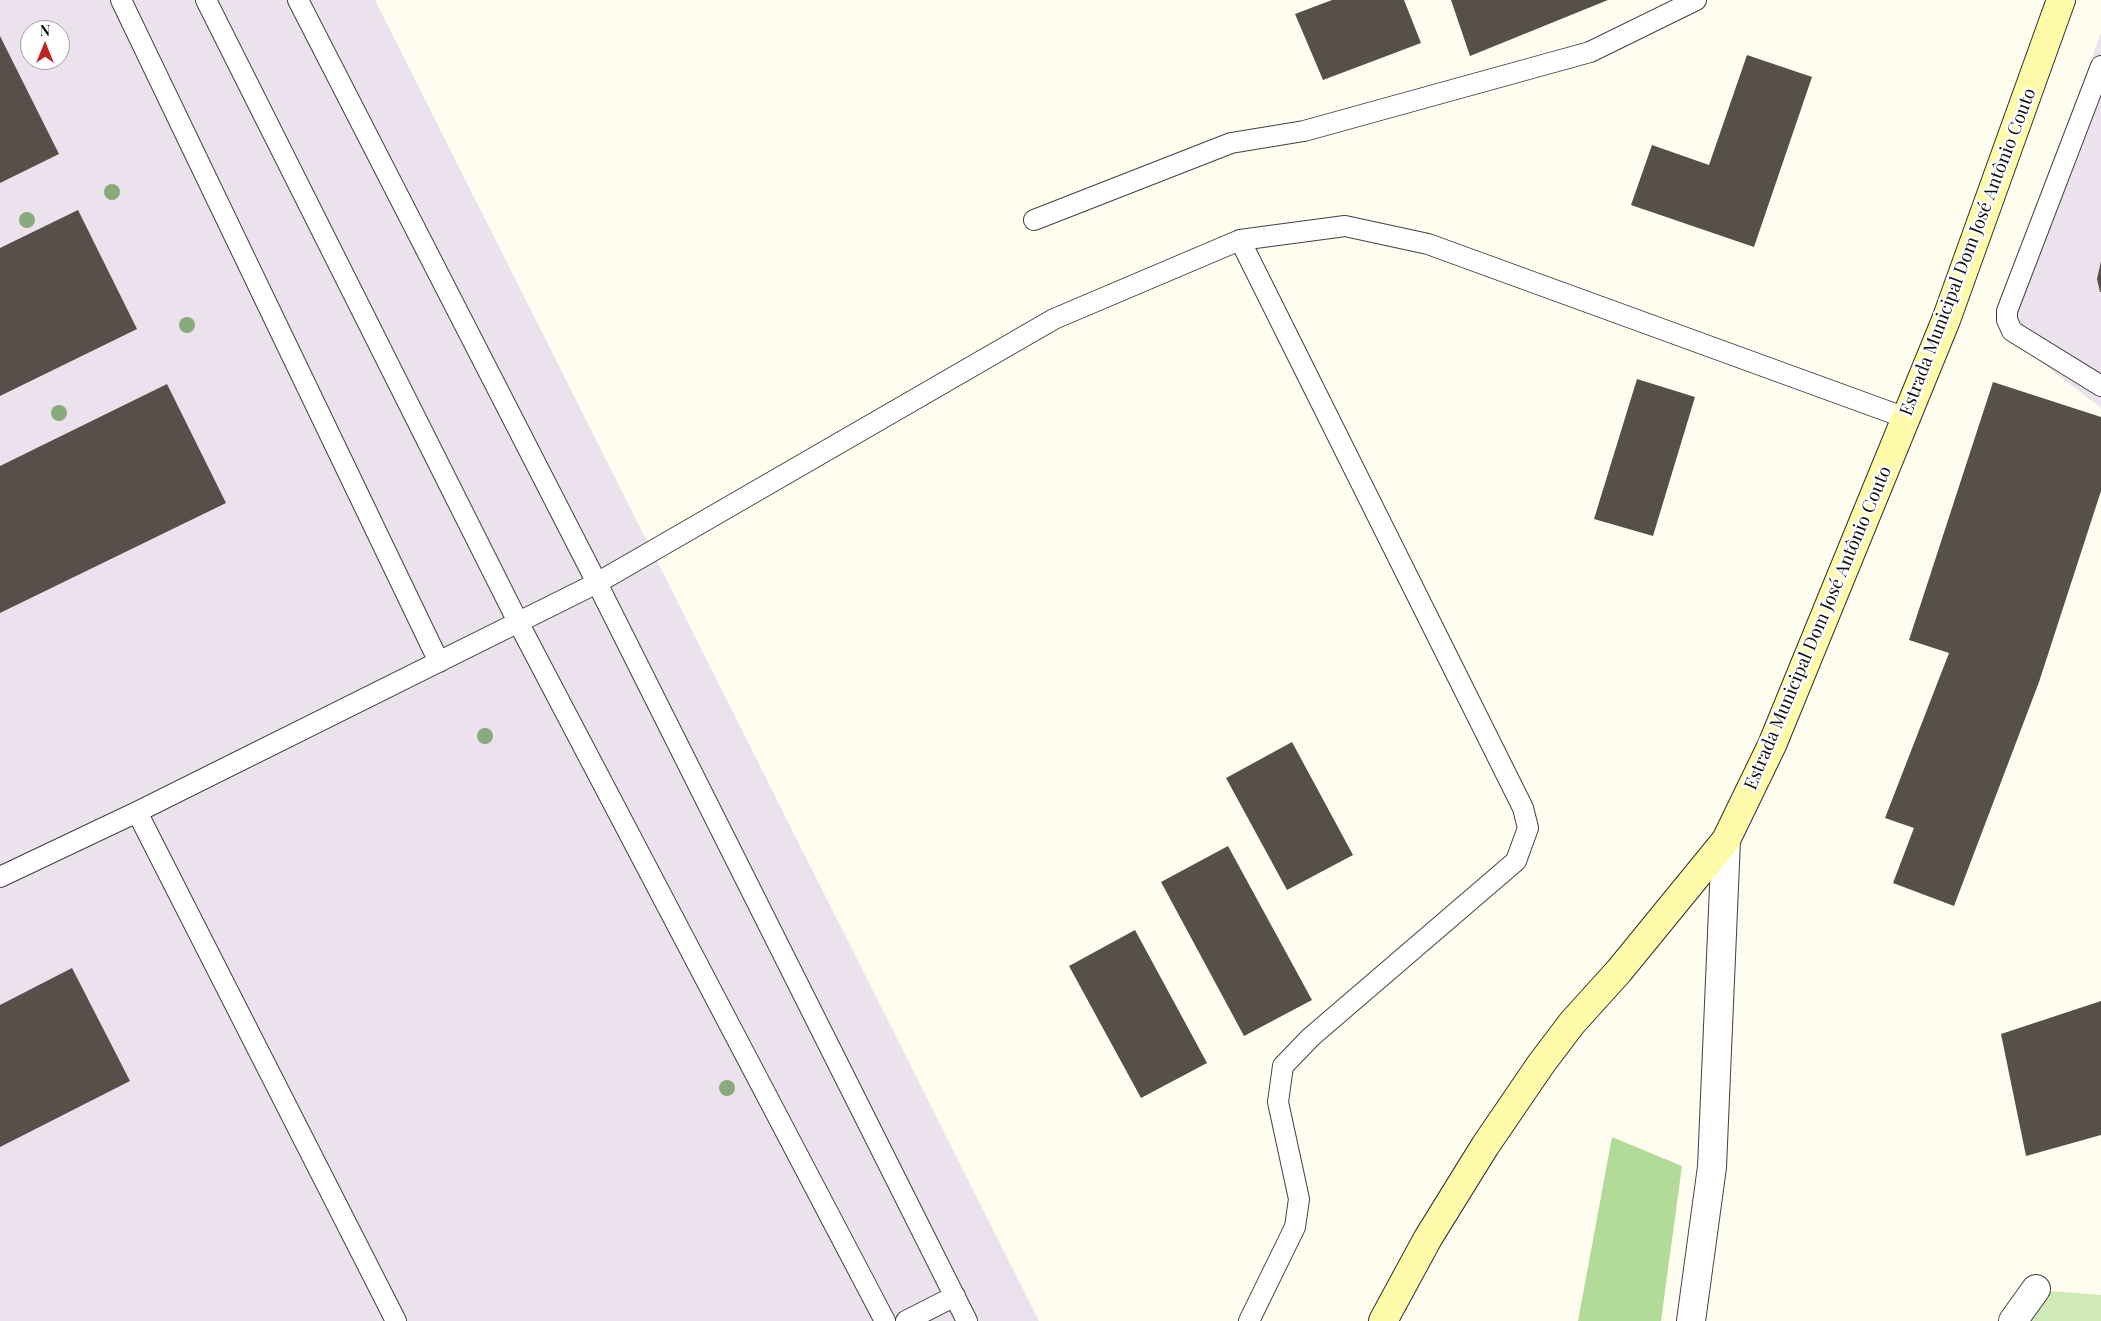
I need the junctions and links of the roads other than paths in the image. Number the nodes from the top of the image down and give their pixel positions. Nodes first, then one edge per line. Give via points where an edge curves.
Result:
1 (121, 0) edge
2 (206, 0) edge
3 (298, 0) edge
4 (1696, 0) edge
5 (2061, 0) edge
6 (2101, 66) edge
7 (1034, 220) dead end
8 (1240, 240) junction
9 (2101, 386) edge
10 (1906, 418) junction
11 (597, 583) junction
12 (518, 622) junction
13 (439, 662) junction
14 (137, 812) junction
15 (1726, 840) junction
16 (0, 877) edge
17 (2036, 1289) dead end
18 (955, 1296) junction
19 (396, 1321) edge
20 (885, 1321) edge
21 (906, 1321) edge
22 (966, 1321) edge
23 (1249, 1321) edge
24 (1383, 1321) edge
25 (1691, 1321) edge
26 (2013, 1321) edge

1 - 13 lane
2 - 12 lane
3 - 11 lane
4 - 7 lane via 1590,52 1304,131 1232,143
5 - 10 main road, Estrada Municipal Dom José Antônio Couto via 1946,320
6 - 9 lane via 2007,311 2007,320 2012,331
8 - 10 lane via 1344,226 1428,244
8 - 11 lane via 1054,319
8 - 23 lane via 1523,808 1528,828 1516,861 1311,1037 1283,1066 1278,1102 1299,1199 1295,1227
10 - 15 main road, Estrada Municipal Dom José Antônio Couto via 1772,745
11 - 12 lane
11 - 18 lane
12 - 13 lane
12 - 20 lane
13 - 14 lane
14 - 16 lane
14 - 19 lane
15 - 24 main road, Estrada Municipal Dom José Antônio Couto via 1541,1064 1484,1146 1428,1238
15 - 25 street via 1712,1167
17 - 26 street
18 - 21 lane
18 - 22 lane

